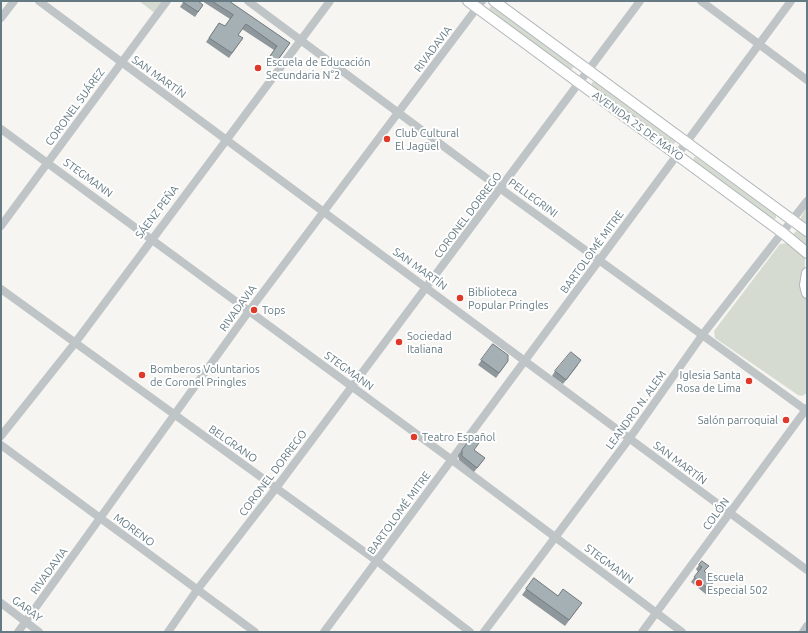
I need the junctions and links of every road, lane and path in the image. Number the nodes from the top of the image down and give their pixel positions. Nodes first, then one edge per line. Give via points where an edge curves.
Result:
1 (14, 1) edge
2 (39, 1) edge
3 (167, 1) edge
4 (248, 1) edge
5 (330, 1) edge
6 (468, 1) edge
7 (494, 1) edge
8 (640, 1) edge
9 (701, 1) edge
10 (791, 1) edge
11 (479, 4) edge
12 (1, 18) edge
13 (301, 40) junction
14 (760, 44) junction
15 (122, 62) junction
16 (589, 71) junction
17 (807, 80) edge
18 (580, 83) junction
19 (399, 113) junction
20 (1, 129) edge
21 (226, 140) junction
22 (686, 143) junction
23 (677, 155) junction
24 (48, 162) junction
25 (501, 189) junction
26 (807, 201) edge
27 (324, 212) junction
28 (793, 221) junction
29 (1, 226) edge
30 (807, 231) edge
31 (783, 233) junction
32 (151, 238) junction
33 (807, 253) edge
34 (600, 260) junction
35 (807, 273) edge
36 (427, 288) junction
37 (1, 289) edge
38 (807, 293) edge
39 (249, 311) junction
40 (703, 334) junction
41 (75, 343) junction
42 (525, 360) junction
43 (352, 387) junction
44 (807, 410) edge
45 (174, 416) junction
46 (1, 436) edge
47 (629, 439) junction
48 (1, 445) edge
49 (452, 460) junction
50 (276, 488) junction
51 (730, 513) junction
52 (100, 519) junction
53 (555, 538) junction
54 (377, 561) junction
55 (807, 570) edge
56 (197, 590) junction
57 (1, 603) edge
58 (656, 613) junction
59 (25, 623) junction
60 (807, 626) edge
61 (18, 632) edge
62 (39, 632) edge
63 (168, 632) edge
64 (255, 632) edge
65 (324, 632) edge
66 (470, 632) edge
67 (484, 632) edge
68 (642, 632) edge
69 (682, 632) edge
70 (803, 632) edge

1 - 12 street
2 - 15 street, SAN MARTÍN
3 - 15 street, CORONEL SUÁREZ
4 - 13 street, PELLEGRINI
5 - 13 street, SÁENZ PEÑA
6 - 11 main road, AVENIDA 25 DE MAYO
7 - 16 main road, AVENIDA 25 DE MAYO
8 - 16 street, CORONEL DORREGO
9 - 14 street
10 - 14 street, BARTOLOMÉ MITRE
11 - 18 main road, AVENIDA 25 DE MAYO
11 - 19 street, RIVADAVIA
13 - 19 street, PELLEGRINI
13 - 21 street, SÁENZ PEÑA
14 - 17 street
14 - 22 street, BARTOLOMÉ MITRE
15 - 21 street, SAN MARTÍN
15 - 24 street, CORONEL SUÁREZ
16 - 18 street, CORONEL DORREGO
16 - 22 main road, AVENIDA 25 DE MAYO
18 - 23 main road, AVENIDA 25 DE MAYO
18 - 25 street, CORONEL DORREGO
19 - 25 street, PELLEGRINI
19 - 27 street, RIVADAVIA
20 - 24 street, STEGMANN
21 - 27 street, SAN MARTÍN
21 - 32 street, SÁENZ PEÑA
22 - 23 street, BARTOLOMÉ MITRE
22 - 28 main road, AVENIDA 25 DE MAYO
23 - 31 main road, AVENIDA 25 DE MAYO
23 - 34 street, BARTOLOMÉ MITRE
24 - 29 street, CORONEL SUÁREZ
24 - 32 street, STEGMANN
25 - 34 street, PELLEGRINI
25 - 36 street, CORONEL DORREGO
26 - 28 street, LEANDRO N. ALEM
27 - 36 street, SAN MARTÍN
27 - 39 street, RIVADAVIA
28 - 30 main road, AVENIDA 25 DE MAYO
28 - 31 street, LEANDRO N. ALEM
31 - 33 main road, AVENIDA 25 DE MAYO
31 - 40 street, LEANDRO N. ALEM
32 - 39 street, STEGMANN
32 - 41 street, SÁENZ PEÑA
34 - 40 street, PELLEGRINI
34 - 42 street, BARTOLOMÉ MITRE
35 - 38 main road
36 - 42 street, SAN MARTÍN
36 - 43 street, CORONEL DORREGO
37 - 41 street, BELGRANO
39 - 43 street, STEGMANN
39 - 45 street, RIVADAVIA
40 - 44 street, PELLEGRINI
40 - 47 street, LEANDRO N. ALEM
41 - 45 street, BELGRANO
41 - 46 street, SÁENZ PEÑA
42 - 47 street, SAN MARTÍN
42 - 49 street, BARTOLOMÉ MITRE
43 - 49 street, STEGMANN
43 - 50 street, CORONEL DORREGO
44 - 51 street, COLÓN
45 - 50 street, BELGRANO
45 - 52 street, RIVADAVIA
47 - 51 street, SAN MARTÍN
47 - 53 street, LEANDRO N. ALEM
48 - 52 street, MORENO
49 - 53 street, STEGMANN
49 - 54 street, BARTOLOMÉ MITRE
50 - 54 street, BELGRANO
50 - 56 street, CORONEL DORREGO
51 - 55 street, SAN MARTÍN
51 - 58 street, COLÓN
52 - 56 street, MORENO
52 - 59 street, RIVADAVIA
53 - 58 street, STEGMANN
53 - 67 street, LEANDRO N. ALEM
54 - 65 street, BARTOLOMÉ MITRE
54 - 66 street, BELGRANO
56 - 63 street, CORONEL DORREGO
56 - 64 street, MORENO
57 - 59 street, GARAY
58 - 68 street, COLÓN
58 - 69 street, STEGMANN
59 - 61 street, RIVADAVIA
59 - 62 street, GARAY
60 - 70 street

